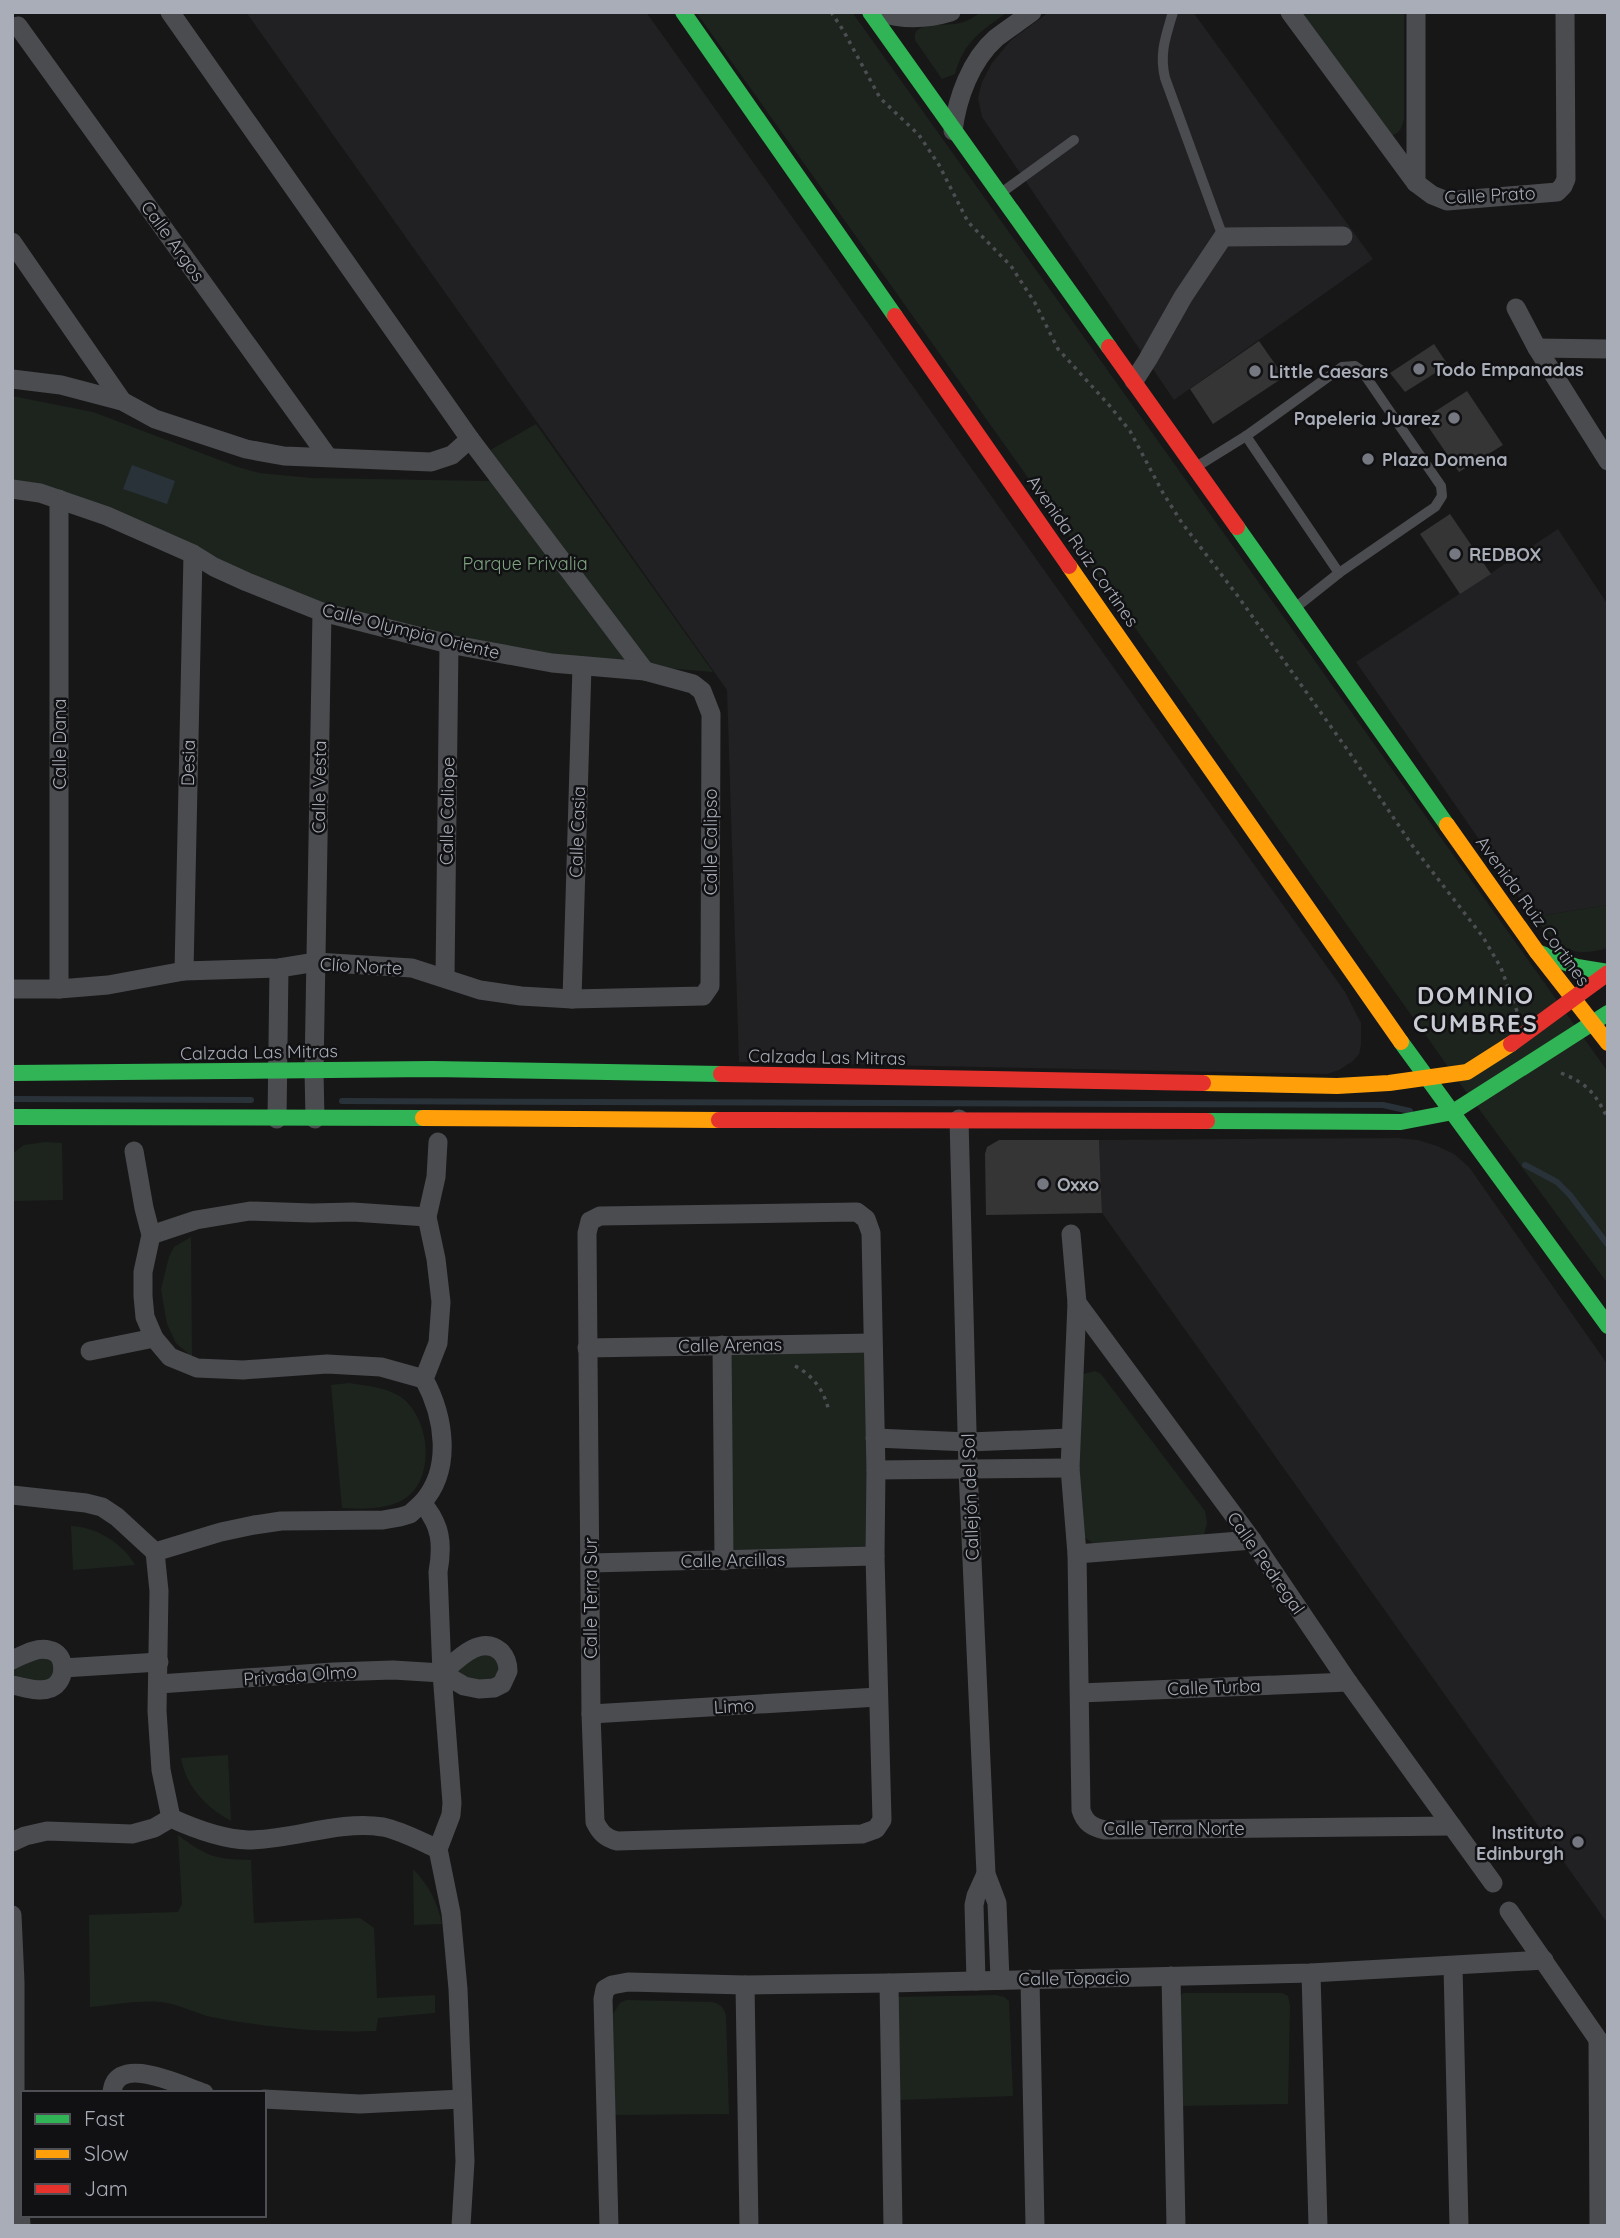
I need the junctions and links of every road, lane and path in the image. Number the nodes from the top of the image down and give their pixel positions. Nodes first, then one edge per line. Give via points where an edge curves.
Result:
1 (170, 12) edge
2 (683, 12) edge
3 (831, 12) edge
4 (870, 12) edge
5 (879, 12) edge
6 (951, 12) edge
7 (1032, 12) edge
8 (1173, 12) edge
9 (1290, 12) edge
10 (1416, 12) edge
11 (1565, 12) edge
12 (16, 22) edge
13 (953, 131) junction
14 (1074, 141) dead end
15 (1416, 183) junction
16 (999, 194) junction
17 (1343, 236) dead end
18 (1223, 237) junction
19 (12, 242) edge
20 (1516, 308) dead end
21 (1537, 348) junction
22 (1608, 349) edge
23 (12, 379) edge
24 (1134, 381) junction
25 (122, 401) junction
26 (1247, 436) junction
27 (470, 439) junction
28 (328, 457) junction
29 (1608, 461) edge
30 (1195, 467) junction
31 (12, 489) edge
32 (60, 499) junction
33 (193, 554) junction
34 (1339, 573) junction
35 (1295, 608) junction
36 (322, 612) junction
37 (449, 644) junction
38 (582, 666) junction
39 (645, 671) junction
40 (702, 691) joint
41 (1537, 952) junction
42 (316, 962) junction
43 (279, 968) junction
44 (184, 971) junction
45 (1608, 972) edge
46 (444, 978) junction
47 (12, 989) edge
48 (59, 989) junction
49 (706, 993) joint
50 (572, 999) junction
51 (1573, 999) junction
52 (1608, 1013) edge
53 (1518, 1014) dead end
54 (1593, 1023) junction
55 (1608, 1043) edge
56 (277, 1070) junction
57 (314, 1071) junction
58 (1559, 1072) dead end
59 (12, 1073) edge
60 (1426, 1078) junction
61 (1452, 1112) junction
62 (12, 1117) edge
63 (1608, 1118) edge
64 (277, 1119) junction
65 (315, 1119) junction
66 (959, 1119) junction
67 (438, 1142) dead end
68 (134, 1151) dead end
69 (428, 1217) junction
70 (1071, 1234) dead end
71 (151, 1235) junction
72 (1077, 1303) junction
73 (1608, 1326) edge
74 (154, 1338) junction
75 (872, 1343) junction
76 (722, 1345) junction
77 (587, 1348) junction
78 (90, 1351) dead end
79 (791, 1364) dead end
80 (424, 1379) junction
81 (829, 1411) dead end
82 (875, 1438) junction
83 (1070, 1438) junction
84 (969, 1442) junction
85 (1070, 1468) junction
86 (876, 1469) junction
87 (968, 1470) junction
88 (12, 1495) edge
89 (422, 1503) junction
90 (1252, 1540) junction
91 (155, 1552) junction
92 (1077, 1554) junction
93 (875, 1556) junction
94 (724, 1561) junction
95 (590, 1563) junction
96 (12, 1660) edge
97 (159, 1662) junction
98 (63, 1668) junction
99 (442, 1673) junction
100 (1348, 1682) junction
101 (159, 1684) junction
102 (12, 1685) edge
103 (1080, 1693) junction
104 (878, 1697) junction
105 (591, 1714) junction
106 (171, 1818) junction
107 (1452, 1826) junction
108 (12, 1842) edge
109 (438, 1849) junction
110 (986, 1874) junction
111 (1493, 1883) dead end
112 (1509, 1911) dead end
113 (12, 1915) edge
114 (1544, 1960) junction
115 (1453, 1966) junction
116 (1311, 1973) junction
117 (1171, 1976) junction
118 (1030, 1979) junction
119 (1000, 1980) junction
120 (976, 1981) junction
121 (888, 1983) junction
122 (745, 1984) junction
123 (1603, 2047) edge
124 (112, 2091) edge
125 (198, 2091) edge
126 (266, 2099) edge
127 (462, 2099) junction
128 (14, 2106) edge
129 (21, 2226) edge
130 (461, 2226) edge
131 (609, 2226) edge
132 (749, 2226) edge
133 (893, 2226) edge
134 (1035, 2226) edge
135 (1175, 2226) edge
136 (1318, 2226) edge
137 (1459, 2226) edge
138 (1599, 2226) edge

1 - 27 street
2 - 60 main road, Avenida Ruiz Cortines
3 - 53 path via 880,98 919,135 968,222 1011,266 1058,349 1130,431 1182,523 1483,937 1501,968
4 - 13 main road, Avenida Ruiz Cortines
5 - 6 street via 912,18
7 - 13 street via 995,39 978,59 967,80
8 - 18 lane via 1161,62
9 - 15 street, Calle Prato
10 - 15 street
11 - 15 street, Calle Prato via 1563,186 1557,192 1447,201
12 - 28 street, Calle Argos
13 - 16 main road, Avenida Ruiz Cortines
14 - 16 lane
16 - 24 main road, Avenida Ruiz Cortines
17 - 18 street
18 - 24 street
19 - 25 street
20 - 21 street
21 - 22 street
21 - 29 street
23 - 25 street
24 - 30 main road, Avenida Ruiz Cortines
25 - 28 street via 155,419 246,449
26 - 30 lane
26 - 34 lane
26 - 34 lane via 1342,367 1355,366 1441,486 1442,496 1435,507
27 - 28 street via 452,455 432,462
27 - 39 street
30 - 35 main road, Avenida Ruiz Cortines
31 - 32 street, Calle Olympia Oriente
32 - 33 street, Calle Olympia Oriente
32 - 48 street, Calle Dana
33 - 36 street, Calle Olympia Oriente
33 - 44 street, Desia
34 - 35 lane
35 - 41 main road, Avenida Ruiz Cortines
36 - 37 street, Calle Olympia Oriente
36 - 42 street, Calle Vesta
37 - 38 street, Calle Olympia Oriente
37 - 46 street, Calle Caliope
38 - 39 street, Calle Olympia Oriente
38 - 50 street, Calle Casia
39 - 40 street, Calle Olympia Oriente via 693,684
40 - 49 street, Calle Calipso via 711,714 710,986
41 - 45 main road via 1577,967
41 - 51 main road, Avenida Ruiz Cortines
42 - 43 street, Clío Norte
42 - 46 street, Clío Norte via 412,968
42 - 57 street, Calle Vesta
43 - 44 street, Clío Norte
43 - 56 street
44 - 48 street, Clío Norte
45 - 51 main road, Calzada Las Mitras
46 - 50 street, Clío Norte via 480,990
47 - 48 street, Clío Norte
49 - 50 street, Clío Norte via 699,997
51 - 54 main road, Avenida Ruiz Cortines
51 - 60 main road, Calzada Las Mitras via 1467,1072
52 - 54 main road
54 - 55 main road, Avenida Ruiz Cortines
54 - 61 main road
56 - 57 main road, Calzada Las Mitras
56 - 59 main road, Calzada Las Mitras
56 - 64 street
57 - 60 main road, Calzada Las Mitras via 446,1069 1338,1086
57 - 65 street, Calle Vesta
58 - 63 path via 1581,1081
60 - 61 main road, Avenida Ruiz Cortines
61 - 66 main road via 1401,1122
61 - 73 main road, Avenida Ruiz Cortines
62 - 64 main road
64 - 65 main road
65 - 66 main road
66 - 84 street, Callejón del Sol
67 - 69 street
68 - 71 street
69 - 71 street via 250,1211 196,1220
69 - 80 street via 441,1301 438,1343
70 - 72 street, Calle Terra Norte
71 - 74 street via 143,1296
72 - 83 street, Calle Terra Norte
72 - 90 street, Calle Pedregal
74 - 78 street
74 - 80 street via 170,1357 197,1368 327,1364 382,1367
75 - 76 street, Calle Arenas
75 - 77 street, Calle Terra Sur via 871,1233 862,1214 600,1216 590,1221 587,1233
75 - 82 street, Calle Terra Sur
76 - 77 street, Calle Arenas
76 - 94 street
77 - 95 street, Calle Terra Sur
79 - 81 path via 817,1384
80 - 89 street via 434,1397 443,1443 434,1482
82 - 84 street
82 - 86 street, Calle Terra Sur
83 - 84 street
83 - 85 street, Calle Terra Norte
84 - 87 street, Callejón del Sol
85 - 87 street
85 - 92 street, Calle Terra Norte
86 - 87 street
86 - 93 street, Calle Terra Sur
87 - 110 street, Callejón del Sol
88 - 91 street via 102,1507
89 - 91 street via 400,1517 281,1521 221,1532
89 - 99 street via 439,1531
90 - 92 street
90 - 100 street, Calle Pedregal
91 - 97 street
92 - 103 street, Calle Terra Norte
93 - 94 street, Calle Arcillas
93 - 104 street, Calle Terra Sur
94 - 95 street, Calle Arcillas
95 - 105 street, Calle Terra Sur
96 - 98 street via 47,1649 61,1658
97 - 98 street
97 - 101 street
98 - 102 street via 62,1678 52,1687 39,1690
99 - 101 street, Privada Olmo via 333,1672
99 - 109 street via 451,1815
100 - 103 street, Calle Turba
100 - 107 street, Calle Pedregal
101 - 106 street via 161,1770
103 - 107 street, Calle Terra Norte via 1081,1810 1084,1819 1097,1829
104 - 105 street, Limo
104 - 105 street, Calle Terra Sur via 882,1820 876,1829 862,1835 611,1839 595,1822
106 - 108 street via 132,1834 47,1831
106 - 109 street via 202,1832 247,1840 361,1826 384,1828
107 - 111 street, Calle Pedregal
109 - 127 street via 453,1931
110 - 119 street, Callejón del Sol via 997,1903
110 - 120 street, Callejón del Sol via 974,1905
112 - 114 street
113 - 128 street
114 - 115 street, Calle Topacio
114 - 123 street
115 - 116 street, Calle Topacio
115 - 137 street
116 - 117 street, Calle Topacio
116 - 136 street
117 - 118 street, Calle Topacio
117 - 135 street
118 - 119 street, Calle Topacio
118 - 134 street
119 - 120 street, Calle Topacio
120 - 121 street, Calle Topacio
121 - 122 street, Calle Topacio
121 - 133 street
122 - 131 street, Calle Topacio via 628,1983 606,1989
122 - 132 street
123 - 138 street
124 - 125 street via 118,2077 134,2071
126 - 127 street via 360,2104
127 - 130 street via 465,2172
128 - 129 street

